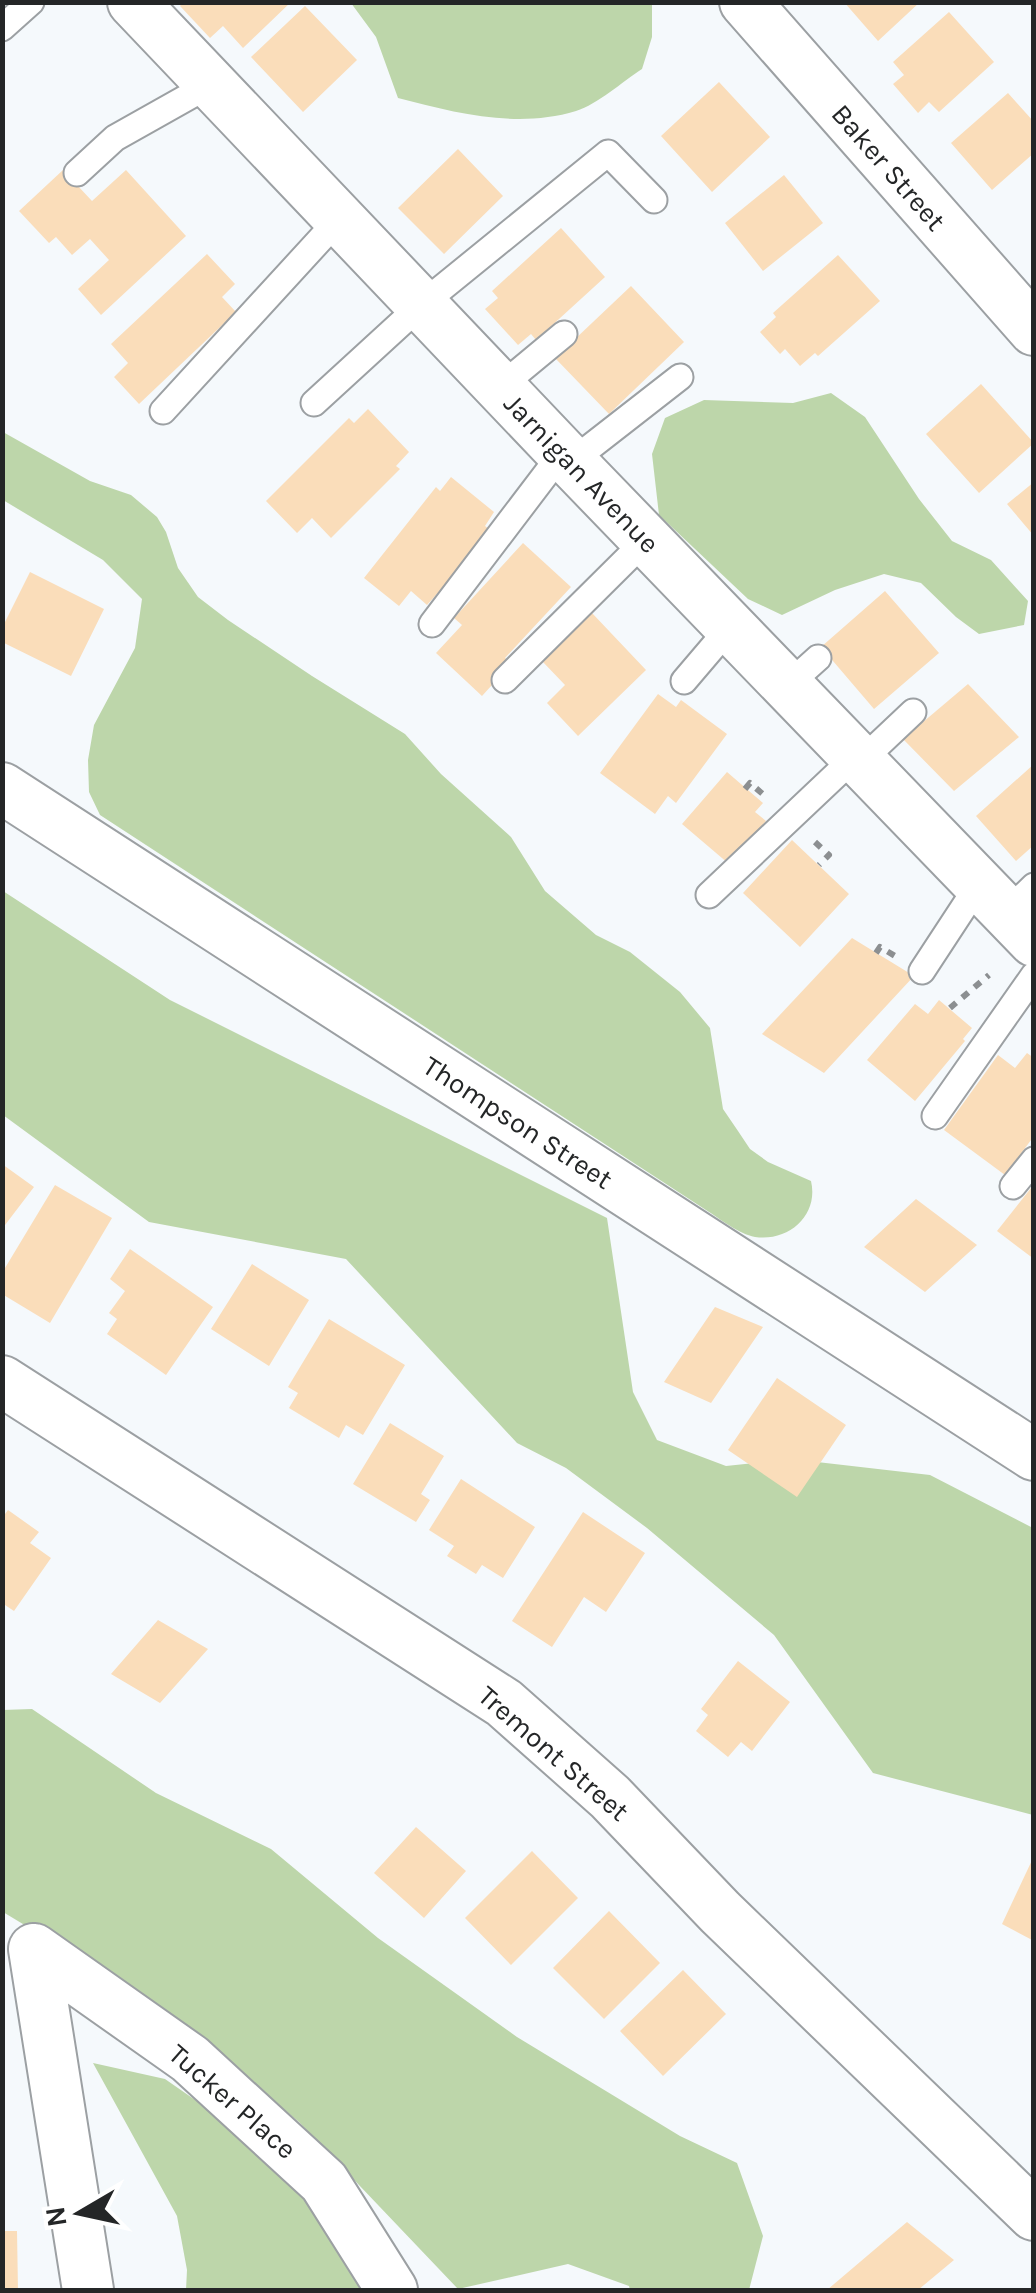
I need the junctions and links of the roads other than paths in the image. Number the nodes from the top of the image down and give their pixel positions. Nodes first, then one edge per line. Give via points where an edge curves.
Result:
1 (31, 2) edge
2 (133, 2) edge
3 (745, 2) edge
4 (2, 28) edge
5 (212, 84) junction
6 (77, 174) dead end
7 (654, 200) dead end
8 (339, 219) junction
9 (421, 305) junction
10 (1034, 330) edge
11 (564, 334) dead end
12 (680, 377) dead end
13 (500, 387) junction
14 (314, 403) dead end
15 (164, 411) dead end
16 (566, 458) junction
17 (646, 540) junction
18 (432, 624) dead end
19 (730, 627) junction
20 (505, 680) dead end
21 (684, 681) dead end
22 (913, 712) dead end
23 (858, 759) junction
24 (2, 788) edge
25 (709, 895) dead end
26 (1013, 906) edge
27 (922, 972) dead end
28 (1034, 975) edge
29 (935, 1116) dead end
30 (1034, 1160) edge
31 (1013, 1186) dead end
32 (2, 1381) edge
33 (1034, 1455) edge
34 (18, 1947) edge
35 (1034, 2215) edge
36 (88, 2290) edge
37 (392, 2290) edge

1 - 4 lane
2 - 5 street, Jarnigan Avenue
3 - 10 street, Baker Street
5 - 6 lane via 115,138
5 - 8 street, Jarnigan Avenue
7 - 9 lane via 608,152
8 - 9 street, Jarnigan Avenue
8 - 15 lane
9 - 13 street, Jarnigan Avenue
9 - 14 lane
11 - 13 lane
12 - 16 lane
13 - 16 street, Jarnigan Avenue
16 - 17 street, Jarnigan Avenue
16 - 18 lane
17 - 19 street, Jarnigan Avenue
17 - 20 lane
19 - 21 lane
19 - 23 street, Jarnigan Avenue via 803,672
22 - 23 lane
23 - 25 lane
23 - 26 street, Jarnigan Avenue
24 - 33 street, Thompson Street
26 - 27 lane
28 - 29 lane
30 - 31 lane
32 - 35 street, Tremont Street via 504,1703 610,1796 720,1912
34 - 36 street
34 - 37 street, Tucker Place via 190,2059 324,2182

